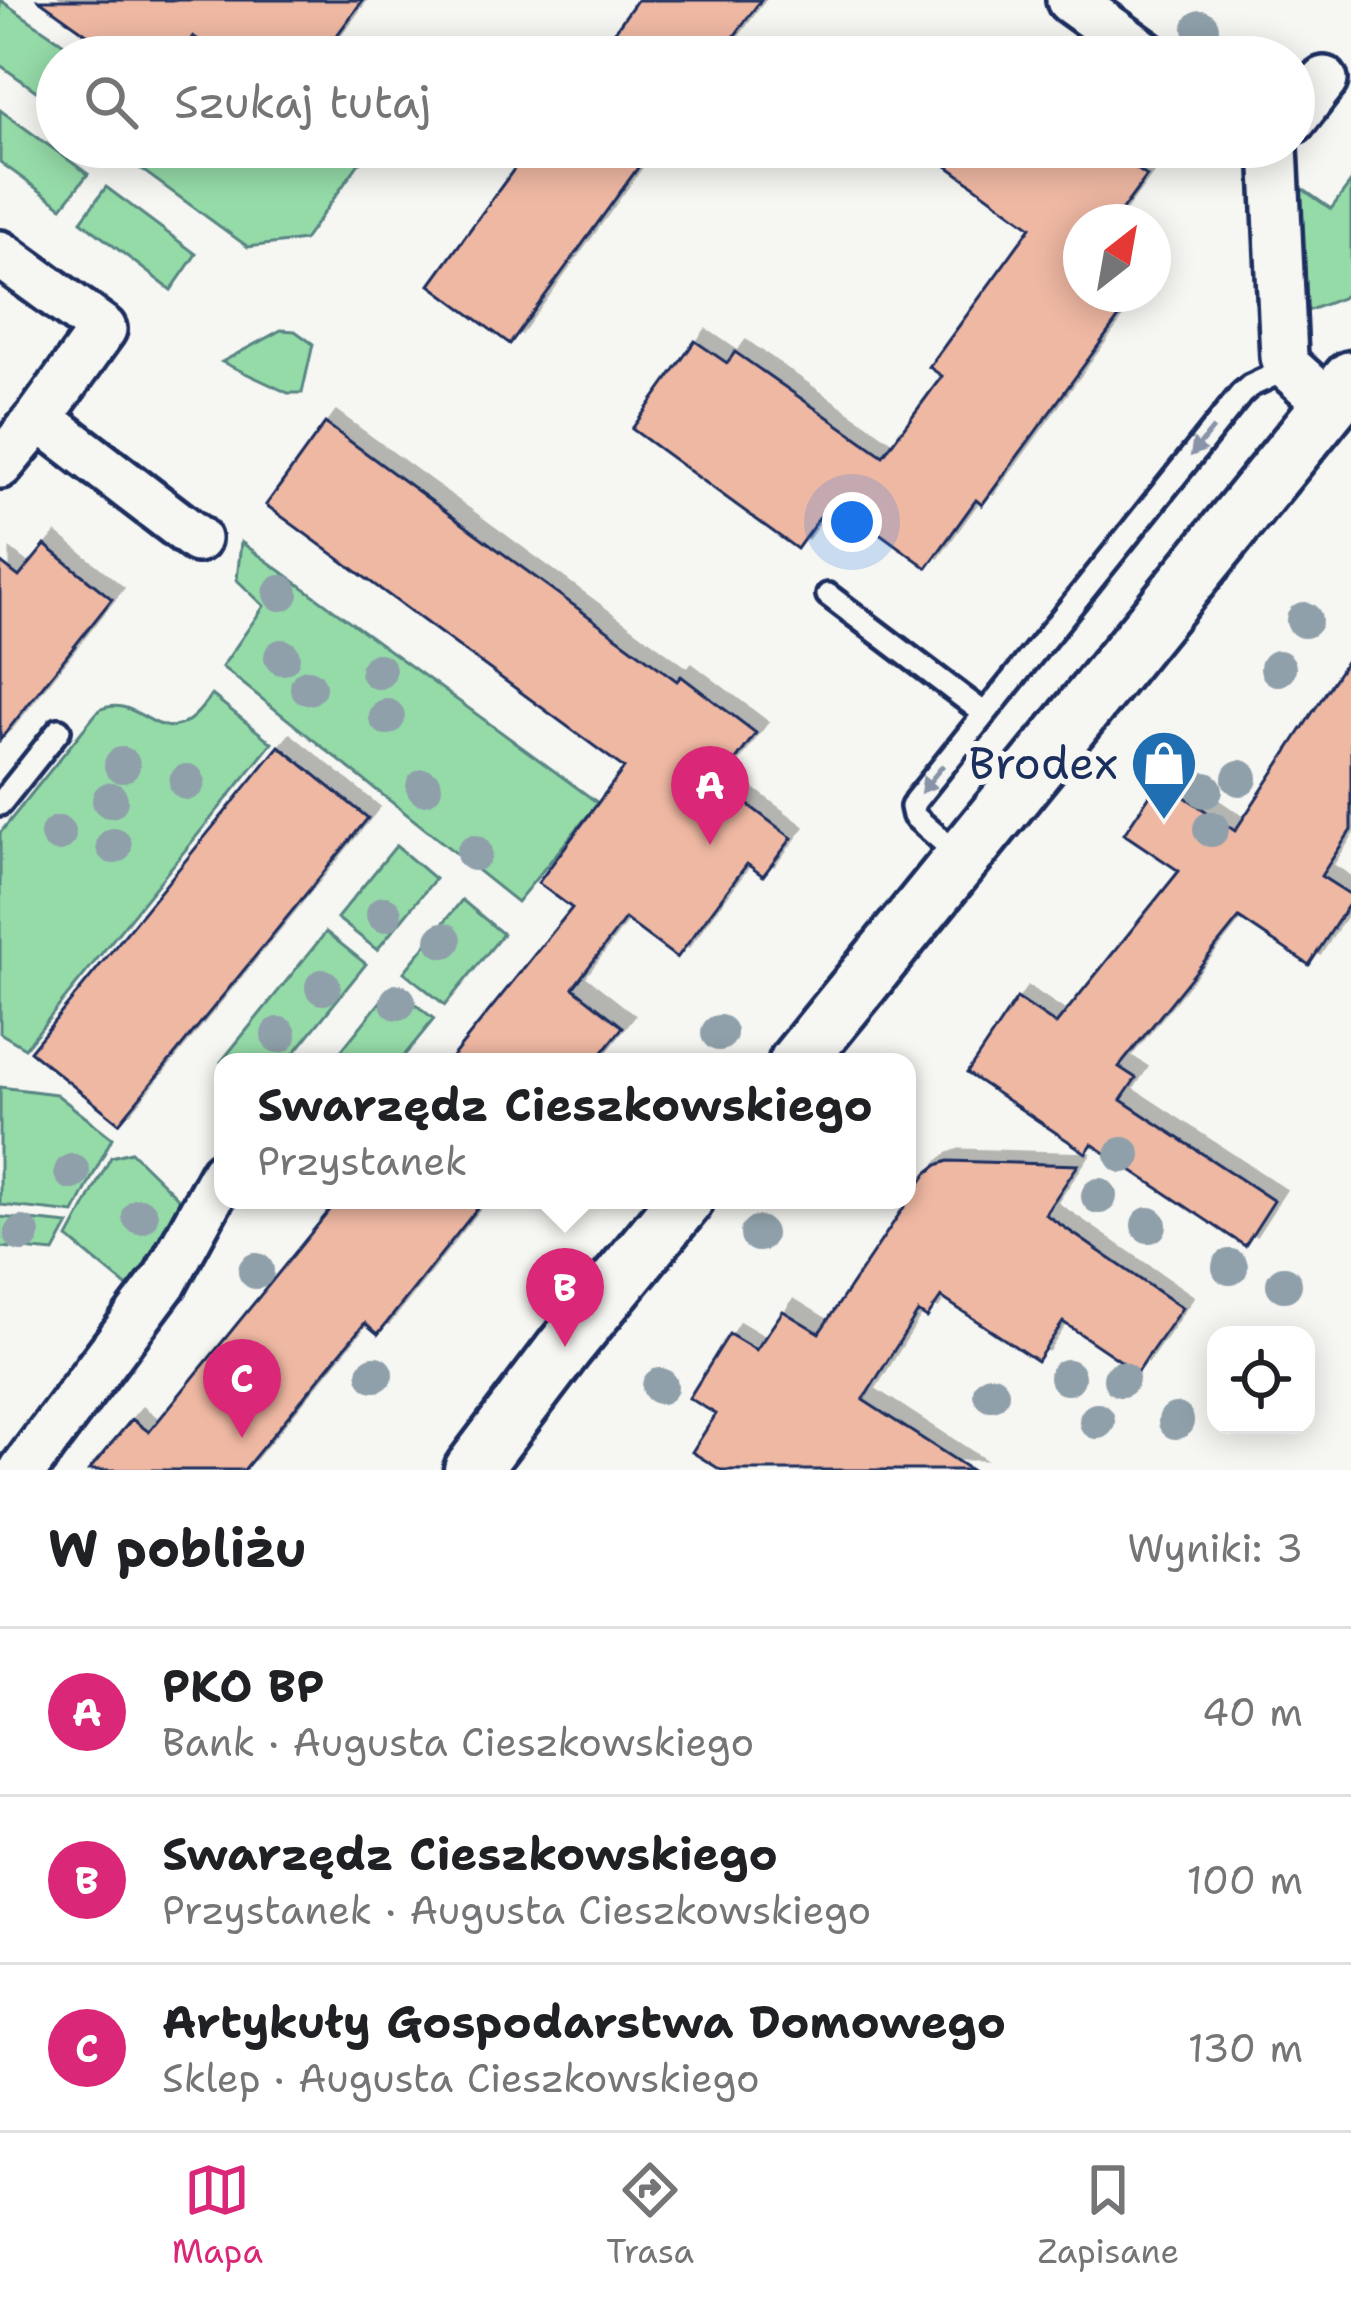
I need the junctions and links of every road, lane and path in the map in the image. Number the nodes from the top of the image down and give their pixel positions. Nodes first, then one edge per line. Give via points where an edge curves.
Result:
1 (1070, 0) edge
2 (1120, 36) edge
3 (1324, 80) dead end
4 (1315, 92) edge
5 (1275, 168) edge
6 (0, 254) edge
7 (1289, 368) junction
8 (1340, 392) edge
9 (47, 406) junction
10 (0, 465) edge
11 (197, 539) dead end
12 (827, 595) dead end
13 (985, 714) junction
14 (58, 730) dead end
15 (0, 804) edge
16 (962, 858) junction
17 (804, 1053) edge
18 (214, 1190) edge
19 (678, 1209) edge
20 (23, 1470) edge
21 (472, 1470) edge

1 - 2 street
3 - 4 street
5 - 7 street
6 - 9 street via 103,329
7 - 8 street
7 -> 13 lane via 1241,394
8 - 16 street
9 - 10 street
9 - 11 street
12 - 13 lane
13 -> 16 lane via 912,807
14 - 15 lane
16 - 17 street
18 - 20 street via 155,1294
19 - 21 street

